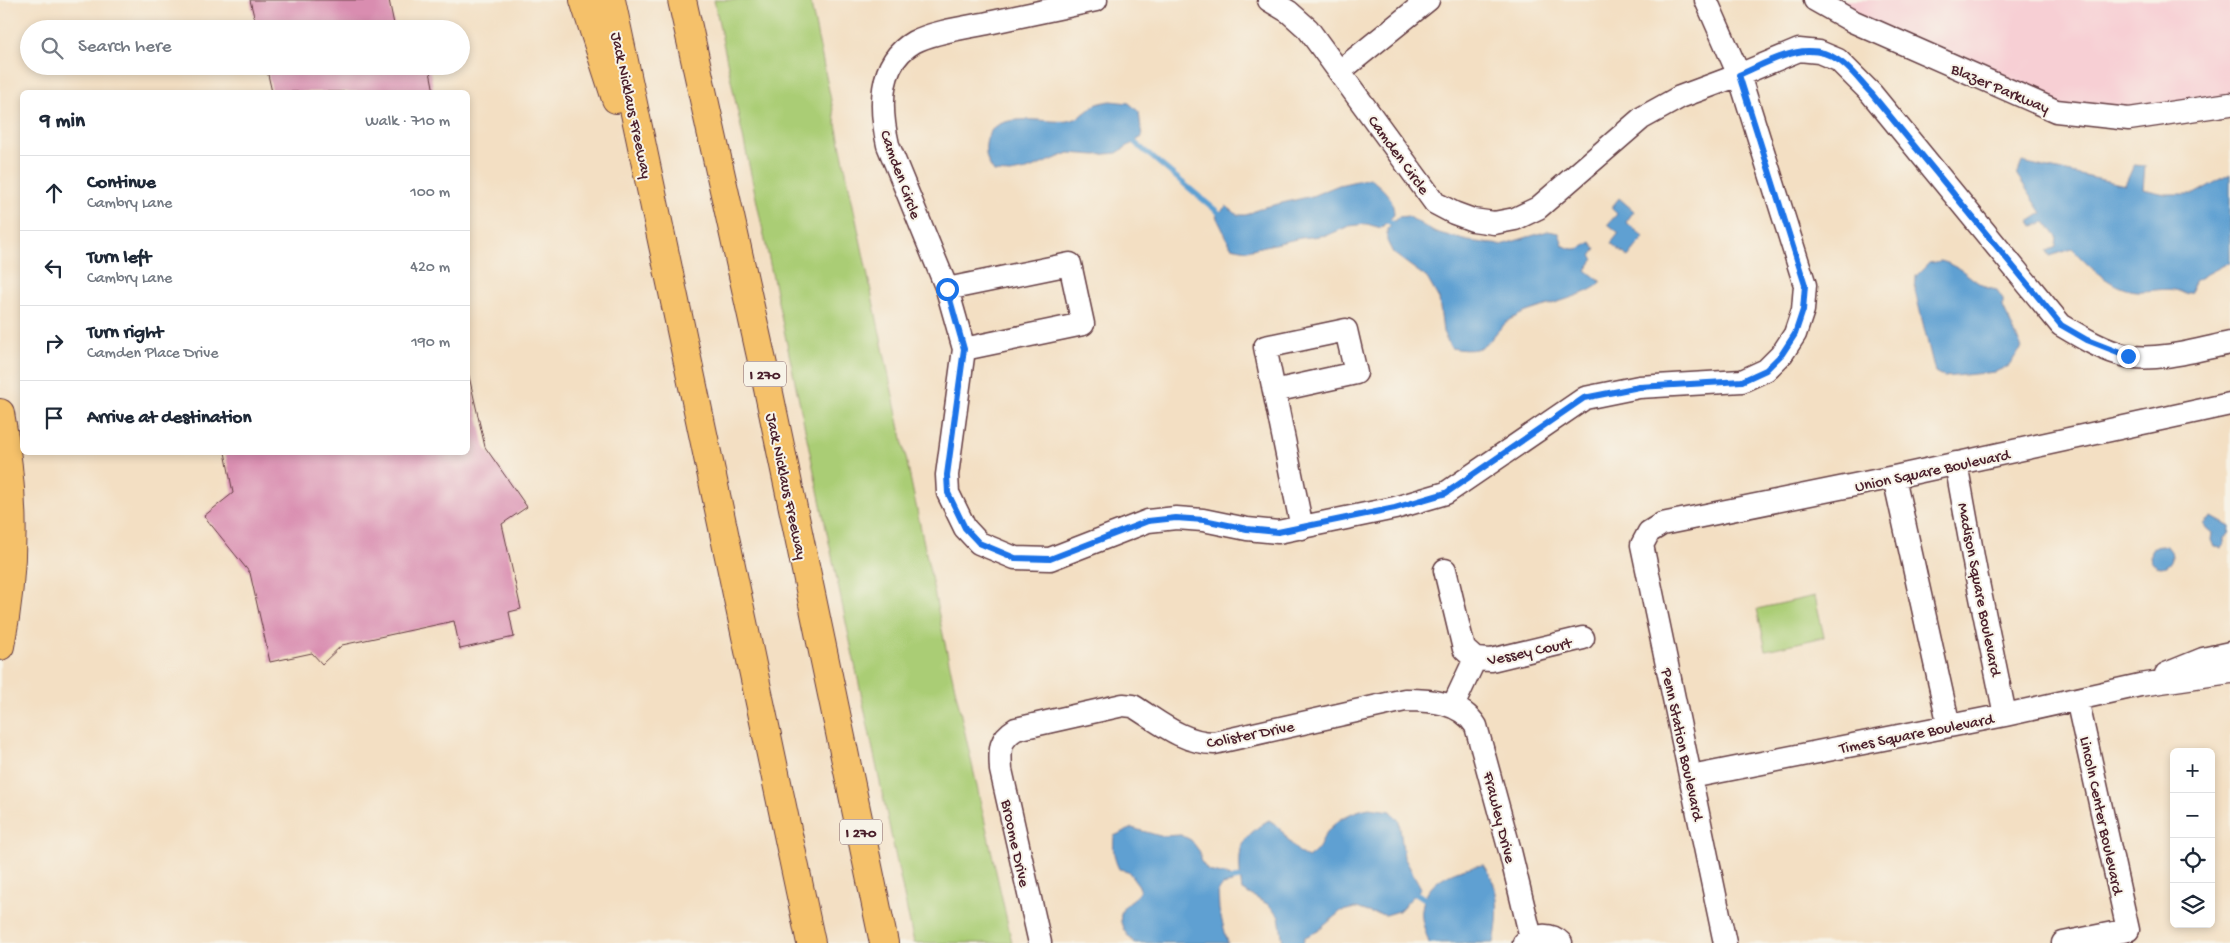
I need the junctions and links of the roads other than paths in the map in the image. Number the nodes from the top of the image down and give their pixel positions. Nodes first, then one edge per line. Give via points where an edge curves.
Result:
1 (584, 0) edge
2 (611, 0) edge
3 (682, 0) edge
4 (1096, 0) edge
5 (1269, 0) edge
6 (1428, 0) edge
7 (1706, 0) edge
8 (1815, 0) edge
9 (1340, 71) junction
10 (1739, 75) junction
11 (2230, 104) edge
12 (663, 244) junction
13 (947, 289) junction
14 (2230, 343) edge
15 (964, 349) junction
16 (1274, 391) dead end
17 (2230, 404) edge
18 (0, 413) edge
19 (1956, 463) junction
20 (1894, 477) junction
21 (1302, 528) junction
22 (1642, 545) joint
23 (1445, 570) dead end
24 (1583, 638) dead end
25 (0, 646) edge
26 (2230, 653) edge
27 (1475, 659) junction
28 (2230, 672) edge
29 (2140, 685) junction
30 (2078, 699) junction
31 (1453, 706) junction
32 (2005, 715) junction
33 (1949, 726) junction
34 (1002, 742) joint
35 (1691, 777) junction
36 (1528, 940) edge
37 (811, 943) edge
38 (884, 943) edge
39 (1040, 943) edge
40 (1561, 943) edge
41 (1725, 943) edge
42 (2063, 943) edge

1 - 12 main road
2 - 12 main road, Jack Nicklaus Freeway
3 - 38 main road, Jack Nicklaus Freeway / I 270 via 766,379
4 - 13 street, Camden Circle via 947,32 915,42 893,64 882,93 882,120 888,145
5 - 9 street, Camden Circle via 1308,29
6 - 9 street
7 - 10 street
8 - 11 street, Blazer Parkway via 1852,21 2056,111 2129,119
9 - 10 street, Camden Circle via 1435,203 1467,218 1494,223 1515,219 1538,208 1642,118 1680,96
10 - 14 street, Camden Circle via 1799,50 1819,52 1838,60 1871,93 2061,325 2087,340 2128,356 2164,356
10 - 21 street via 1805,285 1803,310 1795,334 1782,354 1766,370 1742,381 1639,387 1584,398 1446,493 1395,508
12 - 37 main road, Jack Nicklaus Freeway
13 - 15 street, Camden Circle
13 - 15 street via 1070,264 1083,324
15 - 21 street via 947,475 948,493 965,528 979,543 1015,558 1050,559 1148,521 1204,520 1278,532
16 - 21 street
17 - 19 street, Union Square Boulevard
18 - 25 main road via 8,458 12,512 11,578
19 - 20 street, Union Square Boulevard
19 - 32 street, Madison Square Boulevard
20 - 22 street, Union Square Boulevard via 1662,524 1649,532
20 - 33 street
22 - 35 street, Penn Station Boulevard
23 - 27 street, Vessey Court via 1464,649
24 - 27 street, Vessey Court via 1491,660
26 - 29 street, Times Square Boulevard via 2202,658
27 - 31 street, Vessey Court
28 - 29 street, Times Square Boulevard
29 - 30 street, Times Square Boulevard
30 - 32 street, Times Square Boulevard
30 - 42 street, Lincoln Center Boulevard via 2128,930
31 - 34 street, Colister Drive via 1427,700 1405,700 1214,743 1199,743 1133,706 1123,705 1016,730
31 - 36 street, Frawley Drive via 1471,718 1481,738
32 - 33 street, Times Square Boulevard
33 - 35 street, Times Square Boulevard
34 - 39 street, Broome Drive via 1001,770
35 - 41 street, Penn Station Boulevard
36 - 40 street via 1540,935 1550,936

